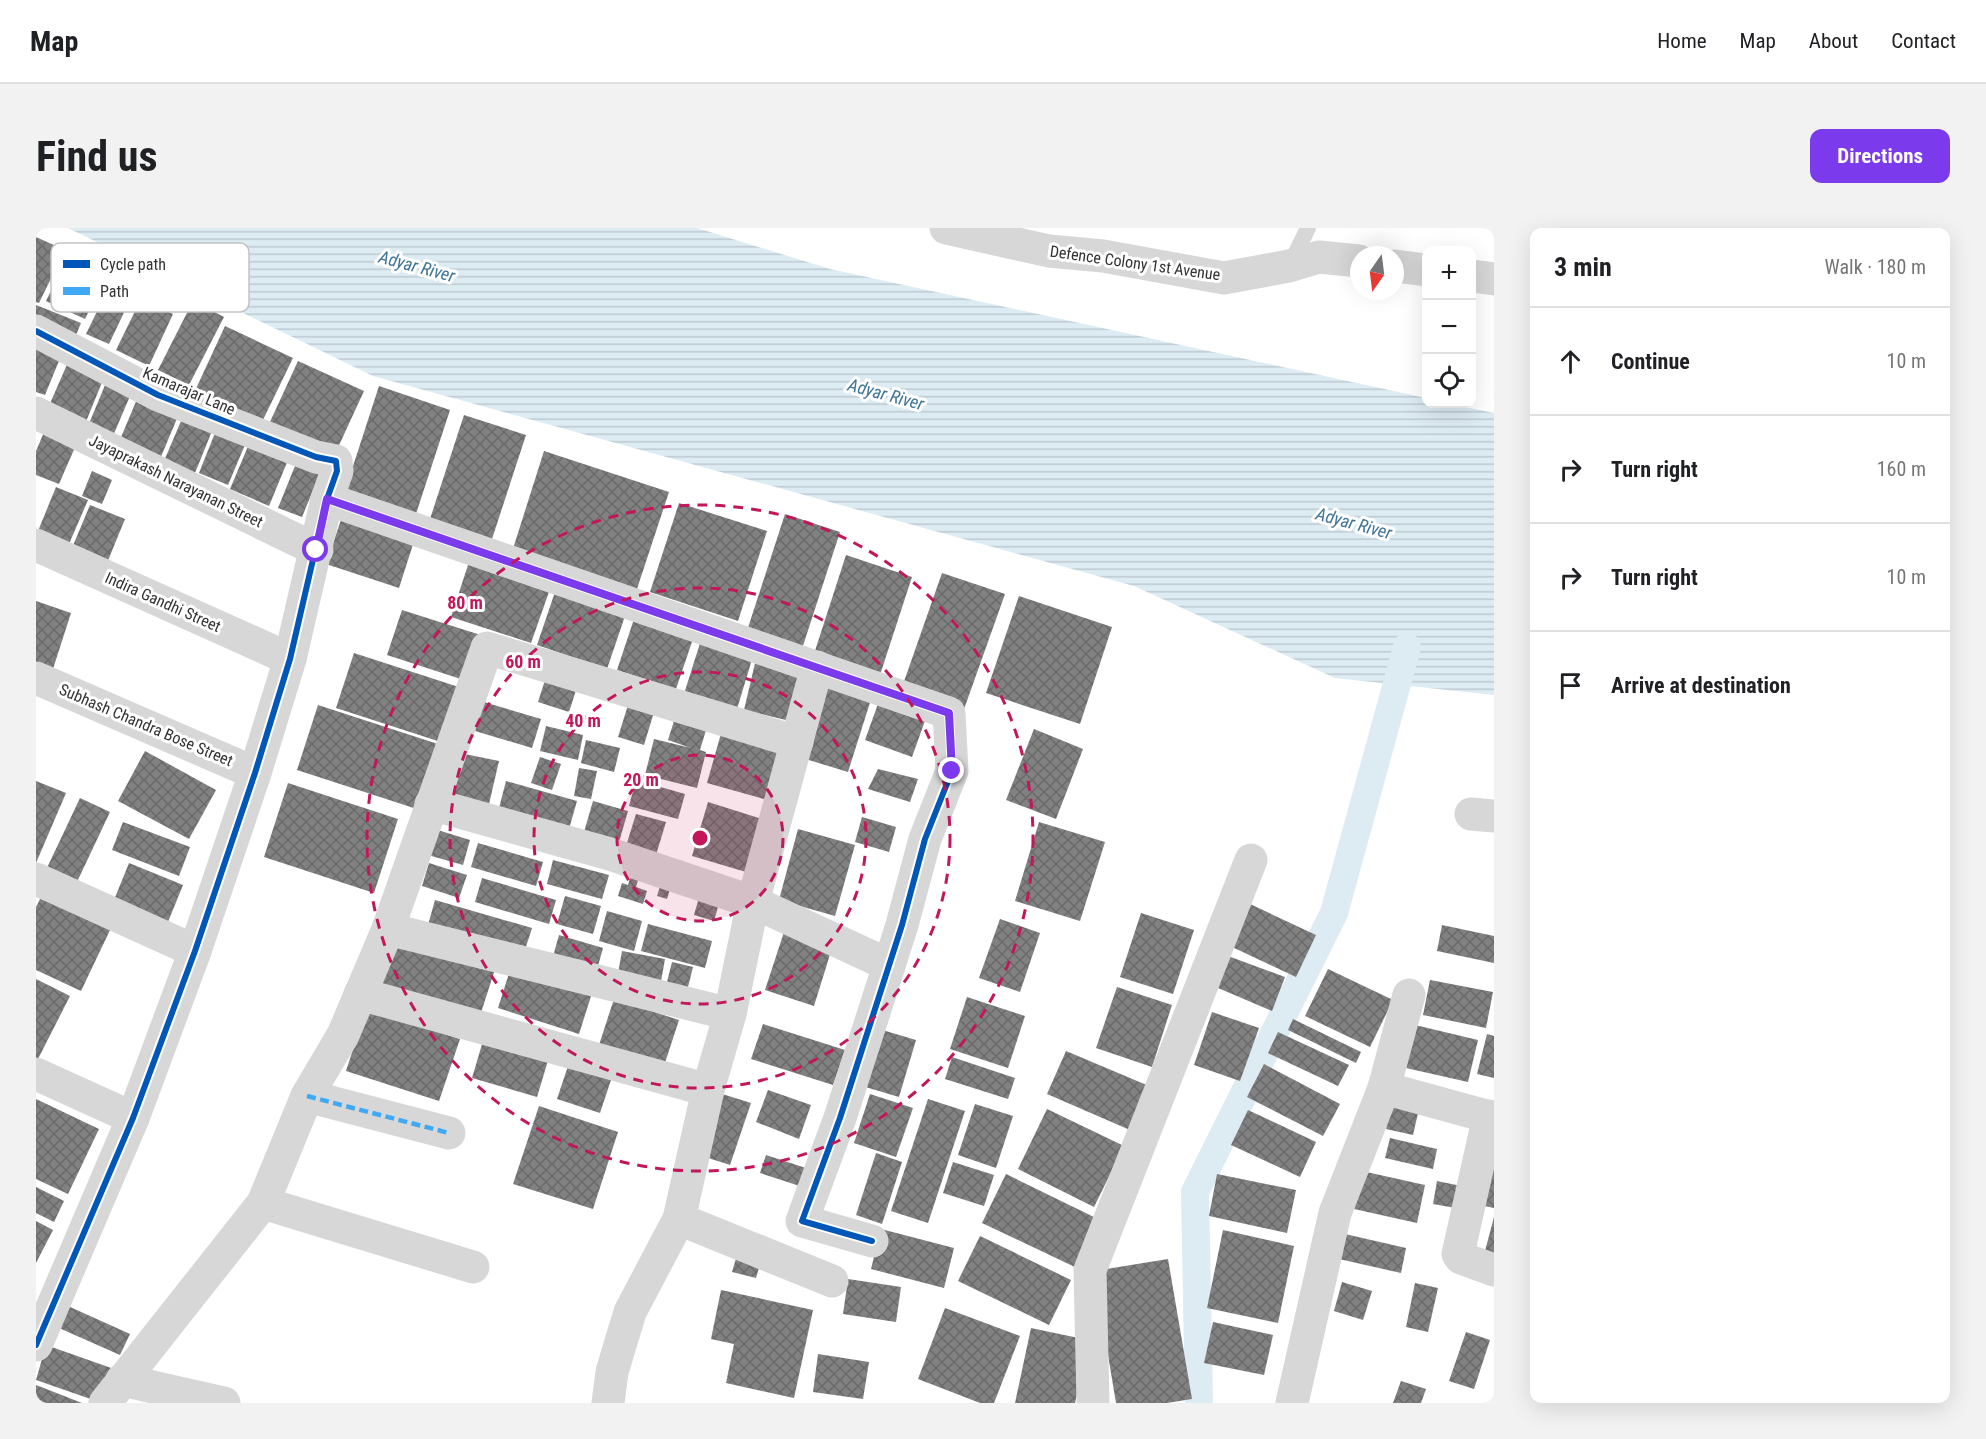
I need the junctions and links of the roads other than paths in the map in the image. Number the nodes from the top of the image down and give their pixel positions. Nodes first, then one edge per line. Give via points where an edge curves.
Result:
1 (946, 228) edge
2 (1308, 228) edge
3 (1350, 260) edge
4 (1289, 266) junction
5 (1404, 267) edge
6 (1422, 269) edge
7 (1476, 277) edge
8 (1494, 279) edge
9 (36, 331) edge
10 (36, 413) edge
11 (327, 499) junction
12 (36, 545) edge
13 (316, 550) junction
14 (290, 659) junction
15 (817, 667) junction
16 (36, 678) edge
17 (797, 742) junction
18 (255, 773) junction
19 (431, 804) junction
20 (1251, 860) dead end
21 (36, 879) edge
22 (753, 902) junction
23 (388, 929) junction
24 (195, 951) junction
25 (889, 965) junction
26 (360, 994) junction
27 (1409, 995) dead end
28 (730, 1014) junction
29 (36, 1074) edge
30 (1384, 1089) junction
31 (708, 1090) junction
32 (308, 1096) junction
33 (1491, 1117) edge
34 (133, 1118) junction
35 (449, 1133) dead end
36 (263, 1203) junction
37 (679, 1219) junction
38 (872, 1241) dead end
39 (473, 1267) dead end
40 (1494, 1270) edge
41 (832, 1281) dead end
42 (46, 1289) edge
43 (36, 1345) edge
44 (114, 1391) edge
45 (224, 1403) edge
46 (608, 1403) edge
47 (1093, 1403) edge
48 (1292, 1403) edge

1 - 4 street, Defence Colony 1st Avenue via 1049,252 1103,256 1224,278
2 - 4 lane
3 - 4 street, Defence Colony 1st Avenue via 1319,257
5 - 6 street
7 - 8 street
9 - 11 street, Kamarajar Lane via 158,395 316,457 336,461 337,471
10 - 13 street, Jayaprakash Narayanan Street
11 - 13 street
11 - 15 street
12 - 14 street, Indira Gandhi Street
13 - 14 street
14 - 18 street
15 - 17 street
15 - 25 street via 949,713 952,771 926,839
16 - 18 street, Subhash Chandra Bose Street
17 - 19 street via 487,648
17 - 22 street
18 - 24 street
19 - 22 street via 610,854
19 - 23 street
20 - 47 street via 1090,1270
21 - 24 street
22 - 25 street
22 - 28 street
23 - 26 street
23 - 28 street
24 - 34 street
25 - 38 street via 802,1221
26 - 31 street
26 - 32 street via 344,1035
27 - 30 street
28 - 31 street
29 - 34 street
30 - 33 street
30 - 48 street via 1335,1213
31 - 37 street
32 - 35 street
32 - 36 street
33 - 40 street via 1458,1254
34 - 42 street
36 - 39 street
36 - 44 street
37 - 41 street
37 - 46 street via 630,1312 612,1372
42 - 43 street
44 - 45 street

